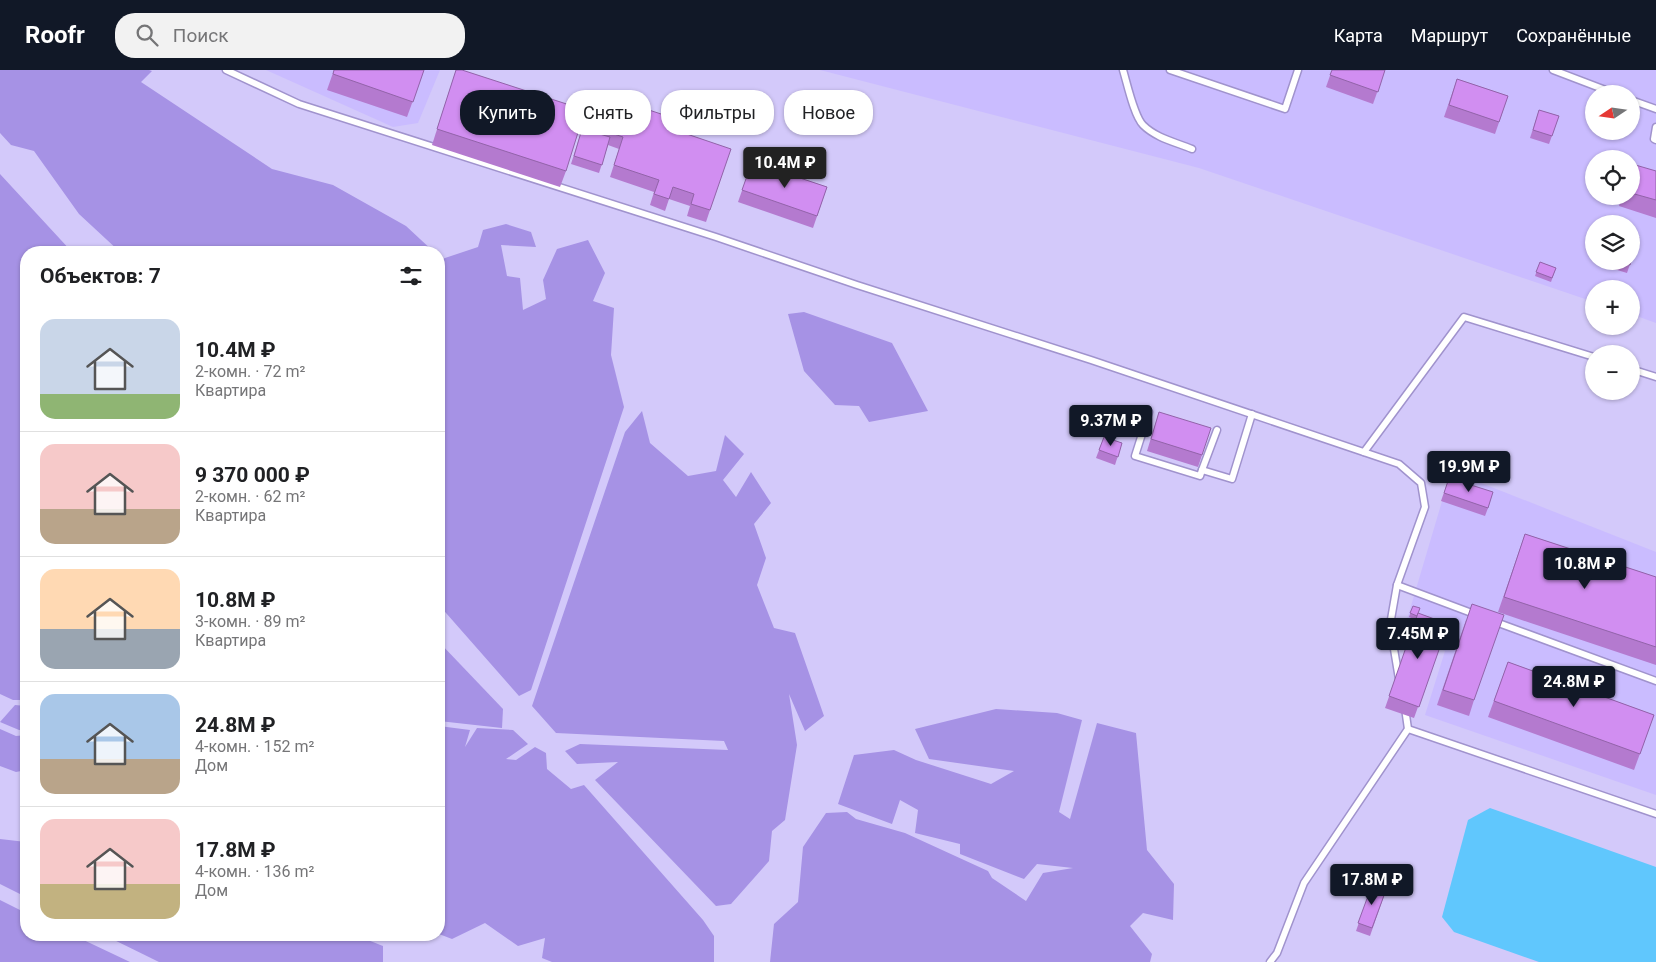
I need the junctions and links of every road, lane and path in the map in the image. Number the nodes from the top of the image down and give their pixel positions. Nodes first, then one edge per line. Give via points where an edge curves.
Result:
1 (226, 70) edge
2 (1123, 70) edge
3 (1170, 70) edge
4 (1298, 70) edge
5 (1553, 70) edge
6 (1592, 85) edge
7 (1640, 103) edge
8 (1656, 109) edge
9 (1656, 127) edge
10 (1656, 140) edge
11 (1192, 148) dead end
12 (1585, 354) edge
13 (1640, 372) edge
14 (1656, 377) edge
15 (1149, 412) dead end
16 (1252, 414) junction
17 (1217, 430) dead end
18 (1364, 452) junction
19 (1202, 470) junction
20 (1397, 585) junction
21 (1480, 616) edge
22 (1490, 620) edge
23 (1656, 681) edge
24 (1402, 691) edge
25 (1403, 700) edge
26 (1408, 728) junction
27 (1656, 814) edge
28 (1270, 962) edge

1 - 16 lane via 299,104 716,237
2 - 11 lane via 1141,124 1157,136
3 - 4 lane via 1285,109
5 - 6 lane
7 - 8 lane
9 - 10 lane
12 - 18 lane via 1464,317
13 - 14 lane
15 - 19 lane via 1135,456 1200,476
16 - 18 lane
16 - 19 lane via 1232,479
17 - 19 lane
18 - 20 lane via 1399,464 1421,483 1425,507
20 - 21 lane
20 - 24 lane via 1390,625
22 - 23 lane
25 - 26 lane
26 - 27 lane
26 - 28 lane via 1304,883 1277,953

